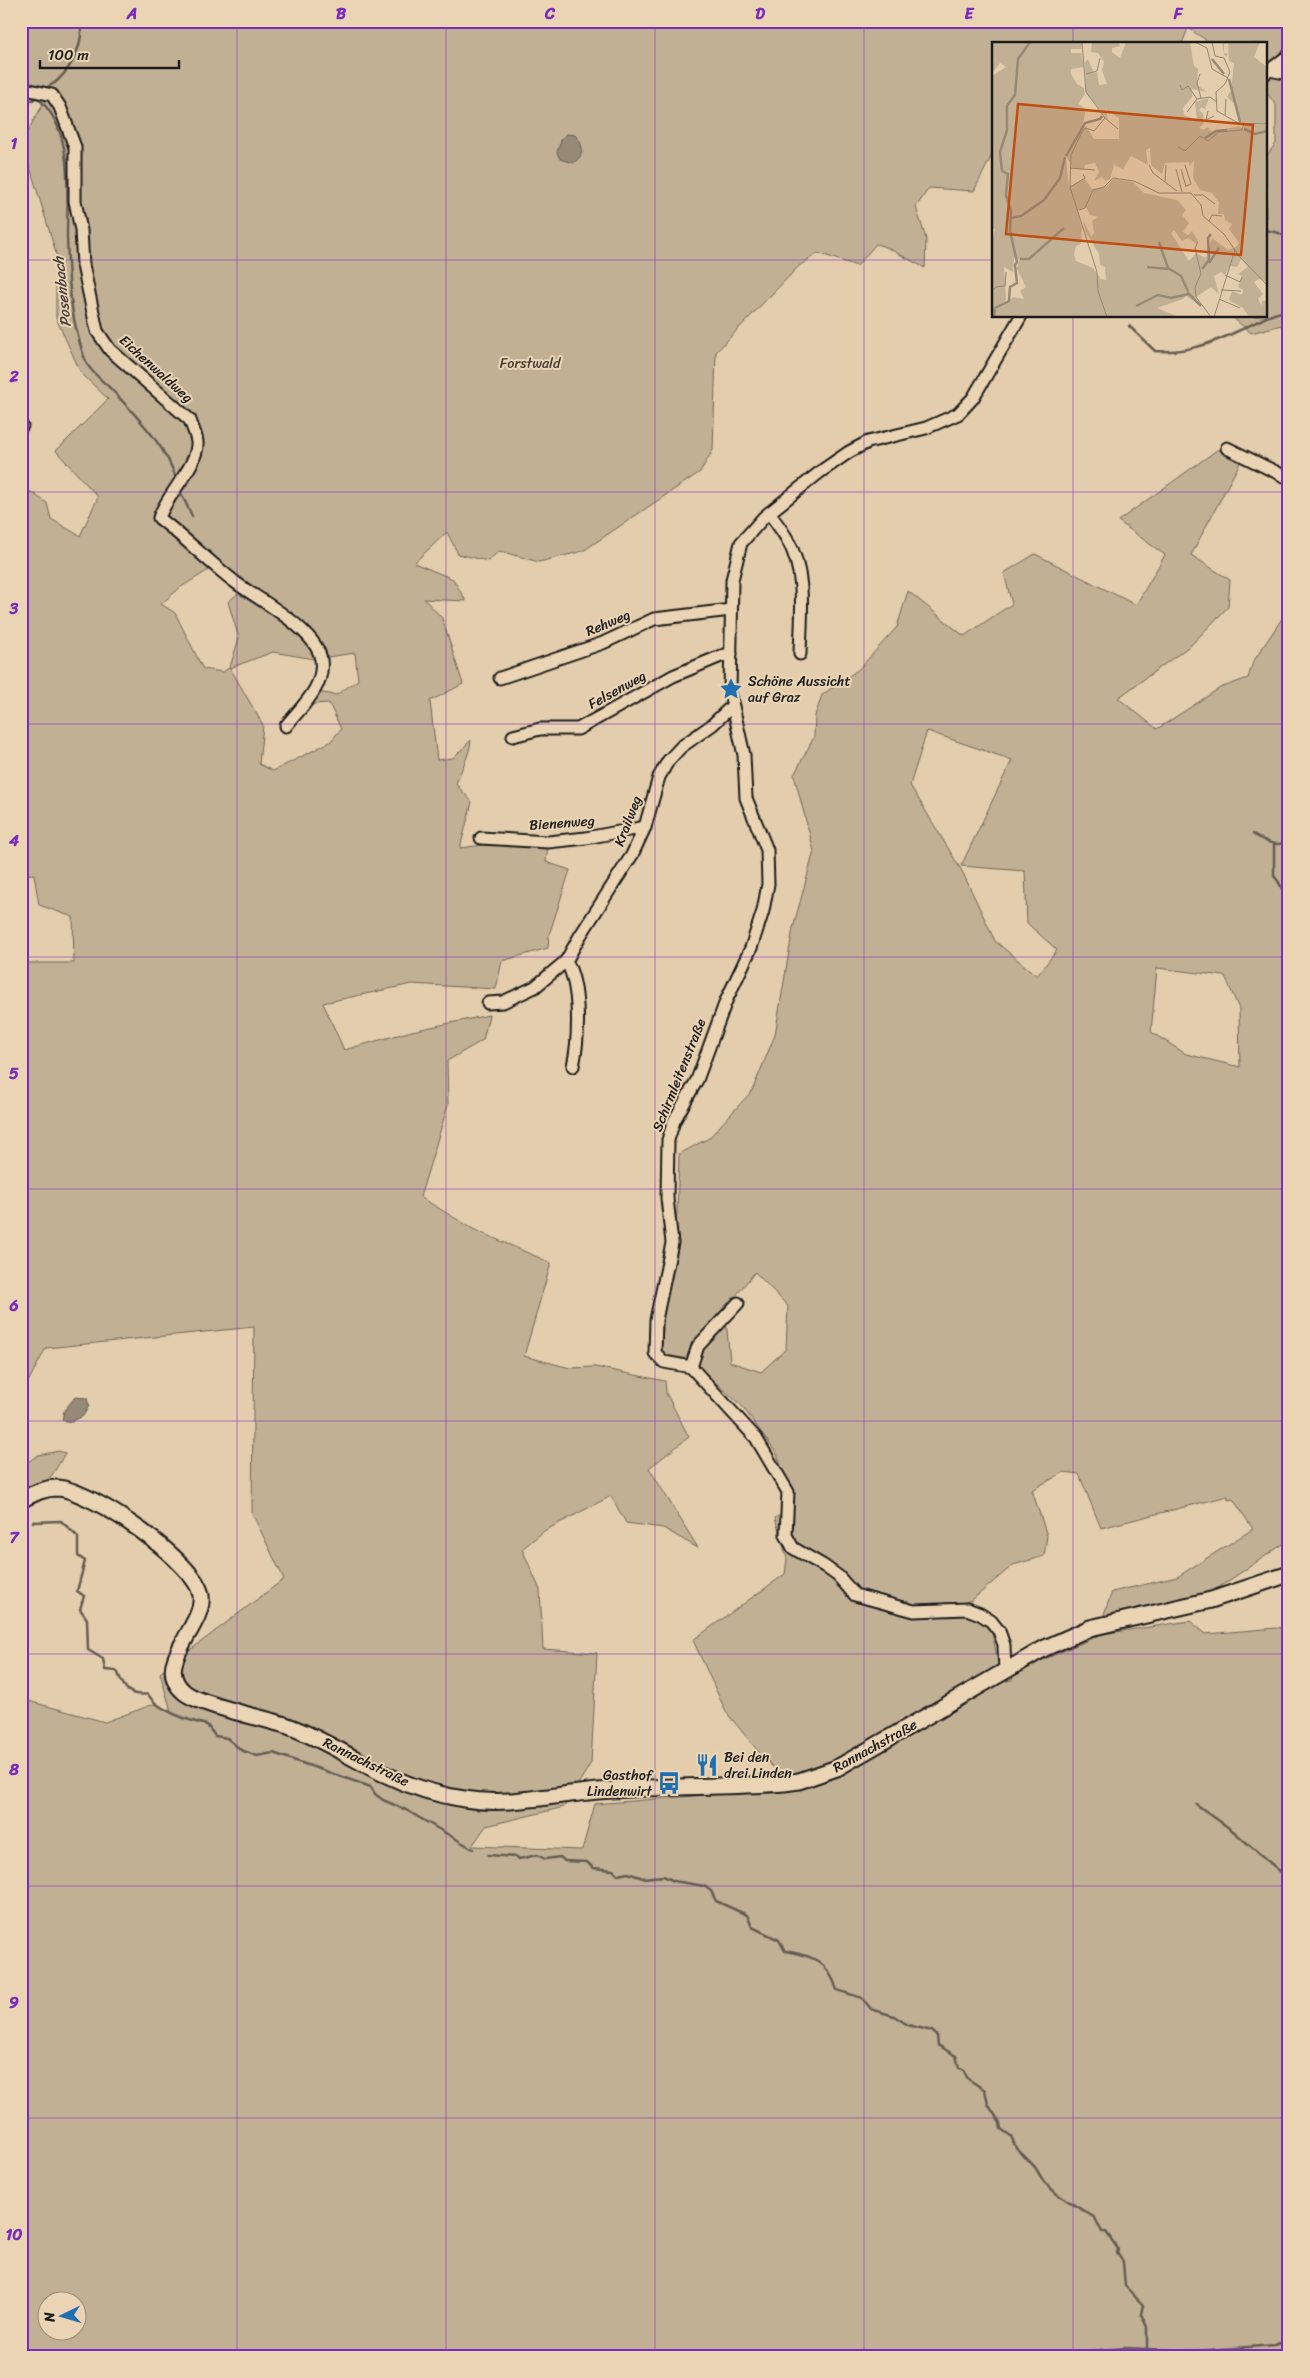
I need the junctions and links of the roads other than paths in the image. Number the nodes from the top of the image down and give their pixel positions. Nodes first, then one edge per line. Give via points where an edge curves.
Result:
1 (1289, 55) edge
2 (1268, 71) edge
3 (1289, 74) edge
4 (21, 88) edge
5 (1020, 318) edge
6 (1227, 448) dead end
7 (1289, 474) edge
8 (769, 513) junction
9 (732, 610) junction
10 (731, 654) junction
11 (800, 654) dead end
12 (500, 678) dead end
13 (732, 706) junction
14 (286, 726) dead end
15 (513, 736) dead end
16 (645, 827) junction
17 (481, 838) dead end
18 (566, 961) junction
19 (488, 1003) dead end
20 (573, 1066) dead end
21 (738, 1303) dead end
22 (691, 1367) junction
23 (21, 1500) edge
24 (1289, 1574) edge
25 (1005, 1672) junction

1 - 2 street
2 - 3 street
4 - 14 street, Eichenwaldweg via 52,95 75,147 75,201 97,331 110,350 190,420 197,444 194,457 163,506 159,518 236,583 291,620 316,647 321,659 317,687
5 - 8 street, Schirmleitenstraße via 973,398 958,414 926,428 868,442 820,472
6 - 7 street via 1284,476
8 - 9 street, Schirmleitenstraße via 741,543 732,580
8 - 11 street via 788,540 799,571 802,585
9 - 10 street, Schirmleitenstraße
9 - 12 street, Rehweg via 654,619 603,643
10 - 13 street, Schirmleitenstraße
10 - 15 street, Felsenweg via 673,676 578,729 540,728
13 - 16 street, Krailweg via 668,761 659,777
13 - 22 street, Schirmleitenstraße via 744,755 746,798 767,850 768,884 751,948 726,1000 697,1080 674,1121 668,1140 667,1198 672,1243 656,1320 655,1353 664,1362
16 - 17 street, Bienenweg via 548,842
16 - 18 street, Krailweg via 632,855
18 - 19 street, Krailweg via 535,987 503,1002
18 - 20 street via 571,970 576,1002
21 - 22 street via 698,1346
22 - 25 street via 746,1426 784,1484 788,1492 786,1535 792,1548 824,1566 855,1595 914,1610 967,1609 980,1614 998,1631 1004,1645
23 - 25 street, Rannachstraße via 37,1491 56,1488 84,1496 151,1538 188,1569 202,1598 199,1613 174,1658 173,1669 183,1692 201,1701 290,1727 384,1774 423,1789 464,1799 493,1802 589,1792 799,1781 858,1758
24 - 25 street, Rannachstraße via 1204,1602 1090,1628 1045,1648

